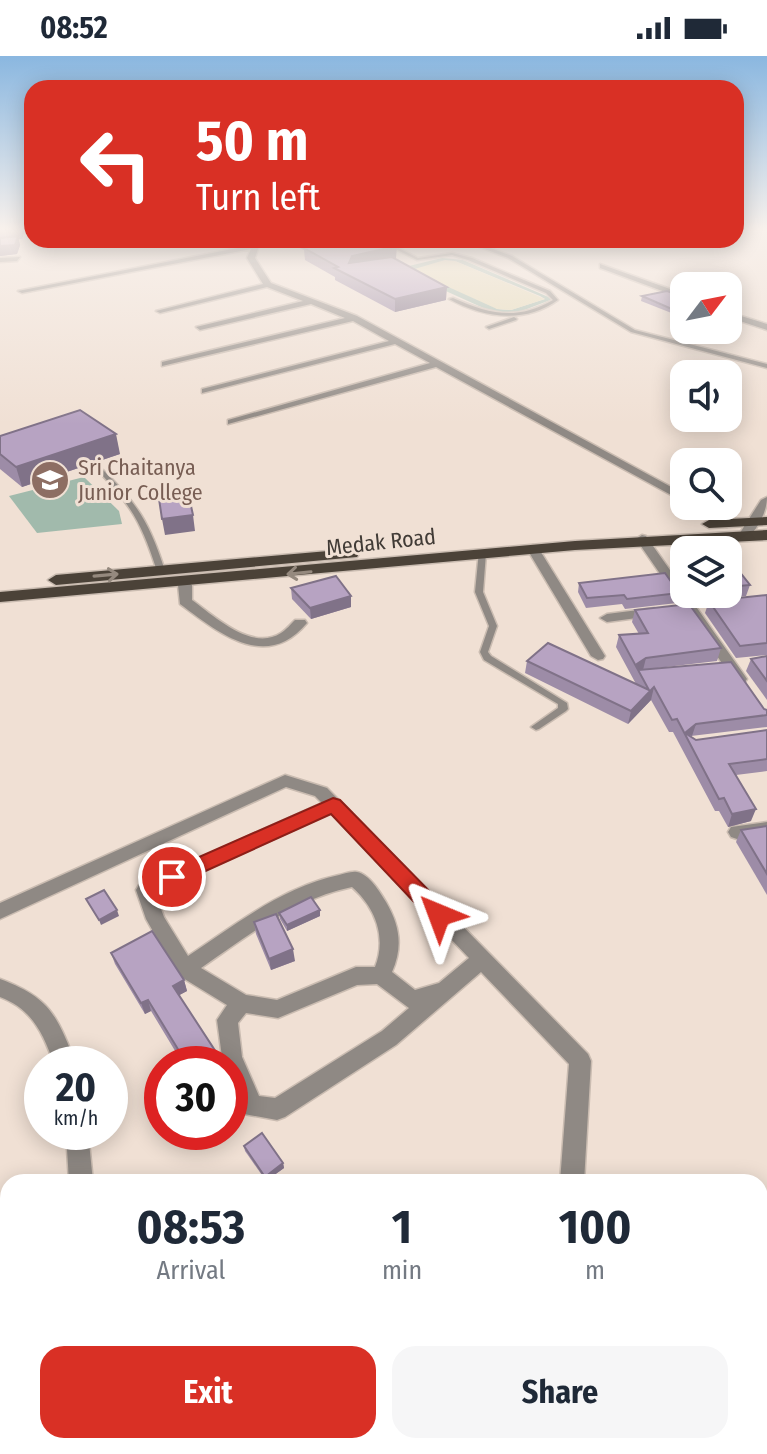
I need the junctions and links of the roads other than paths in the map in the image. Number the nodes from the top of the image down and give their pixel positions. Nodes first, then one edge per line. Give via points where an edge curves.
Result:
1 (234, 293) edge
2 (289, 293) edge
3 (549, 293) edge
4 (566, 293) edge
5 (451, 299) dead end
6 (577, 300) junction
7 (312, 302) junction
8 (160, 311) dead end
9 (354, 318) junction
10 (742, 319) edge
11 (200, 327) dead end
12 (489, 327) dead end
13 (767, 327) edge
14 (398, 341) junction
15 (440, 363) junction
16 (165, 364) dead end
17 (767, 366) edge
18 (205, 391) dead end
19 (232, 422) dead end
20 (101, 471) dead end
21 (670, 491) edge
22 (767, 500) edge
23 (722, 520) edge
24 (727, 523) junction
25 (754, 526) edge
26 (767, 535) edge
27 (642, 539) junction
28 (533, 549) junction
29 (482, 553) junction
30 (161, 571) junction
31 (0, 585) edge
32 (185, 585) junction
33 (0, 597) edge
34 (684, 609) junction
35 (607, 618) dead end
36 (300, 623) dead end
37 (598, 656) dead end
38 (749, 691) edge
39 (536, 727) dead end
40 (333, 805) junction
41 (767, 828) edge
42 (737, 832) dead end
43 (0, 911) edge
44 (482, 959) junction
45 (185, 969) junction
46 (381, 975) junction
47 (0, 988) edge
48 (446, 990) junction
49 (242, 1003) junction
50 (58, 1046) edge
51 (78, 1150) edge
52 (80, 1174) edge
53 (573, 1174) edge

1 - 8 street
2 - 7 street
3 - 5 lane via 556,300 502,316
4 - 6 lane
6 - 12 lane
6 - 17 lane via 654,339
7 - 9 street
7 - 11 street
9 - 14 street
9 - 16 street
10 - 13 street
14 - 15 street
14 - 18 street
15 - 19 street
15 - 21 street
20 - 30 lane via 147,524
22 - 25 street
23 - 24 street
24 - 25 main road, Medak Road
24 - 30 main road, Medak Road
25 - 26 main road, Medak Road
25 - 27 main road, Medak Road
27 - 28 main road, Medak Road
27 - 34 street
28 - 29 main road, Medak Road
28 - 37 street
29 -> 32 main road, Medak Road
29 - 39 lane via 479,592 493,626 484,652 487,658 562,703 558,715
31 -> 30 main road, Medak Road
32 - 33 main road, Medak Road
32 - 36 street via 185,601 231,636 250,643 292,634
34 - 35 street
34 - 38 street
40 - 43 street via 321,792 285,781
40 - 44 street
40 - 45 street via 145,890 155,919
41 - 42 street
44 - 48 street
44 - 53 street via 580,1061
45 - 46 street via 280,906 333,882 355,879 381,908 391,950
45 - 49 street
46 - 48 street via 412,1000
46 - 49 street via 356,976 278,1009
47 - 50 street via 38,1006
48 - 49 street via 389,1038 277,1109 252,1106 231,1057 227,1020
51 - 52 street

